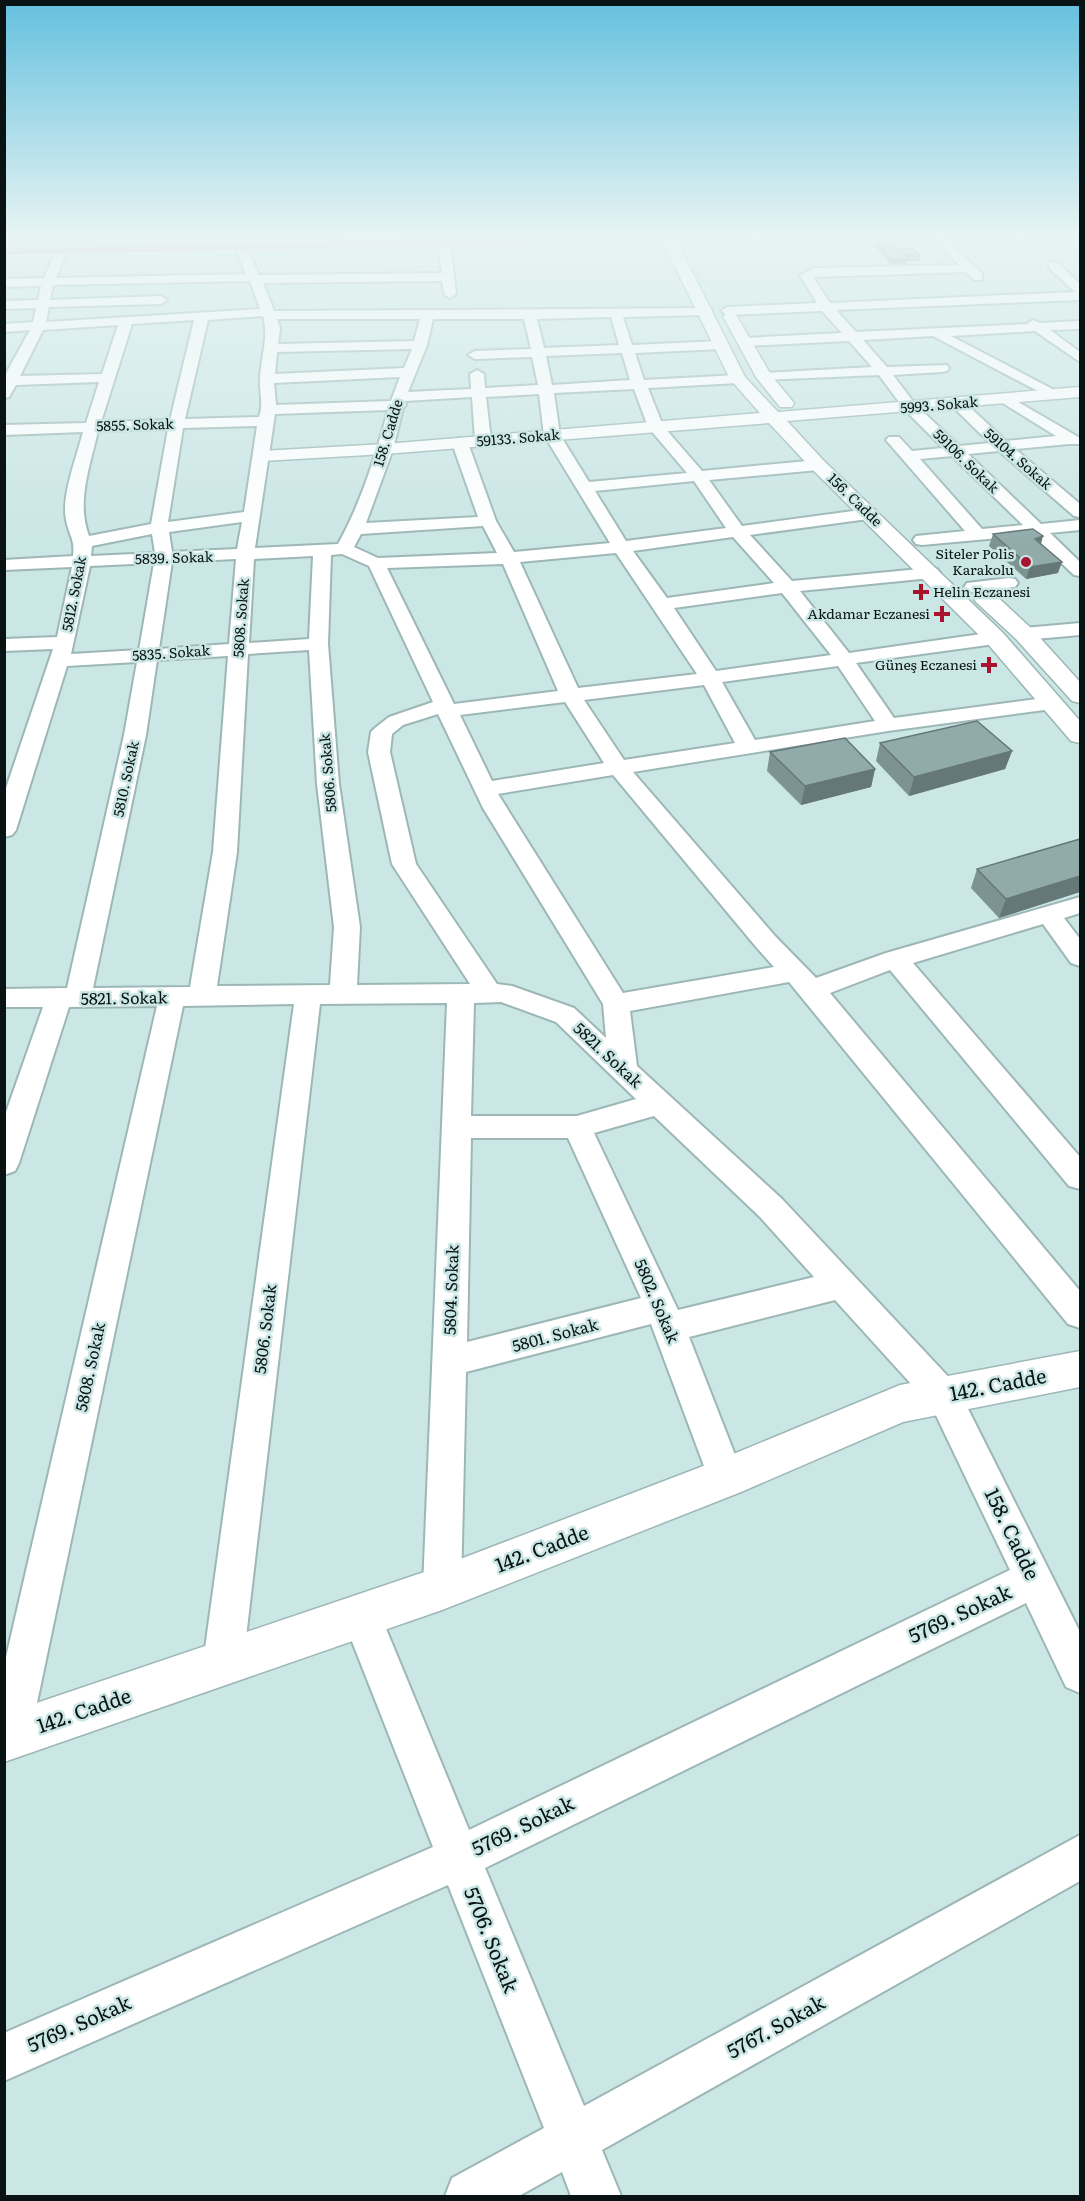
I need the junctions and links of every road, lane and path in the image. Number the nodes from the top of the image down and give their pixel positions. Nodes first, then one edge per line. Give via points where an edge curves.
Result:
1 (851, 338) edge
2 (29, 339) edge
3 (120, 339) edge
4 (197, 339) edge
5 (271, 339) edge
6 (421, 339) edge
7 (534, 339) edge
8 (625, 339) edge
9 (718, 339) edge
10 (743, 339) edge
11 (832, 339) edge
12 (946, 339) edge
13 (1054, 339) edge
14 (745, 342) junction
15 (420, 345) junction
16 (721, 345) junction
17 (270, 348) junction
18 (628, 348) junction
19 (536, 353) junction
20 (1080, 357) edge
21 (942, 368) dead end
22 (883, 371) junction
23 (410, 372) junction
24 (764, 377) junction
25 (106, 378) junction
26 (267, 379) junction
27 (738, 380) junction
28 (639, 383) junction
29 (6, 386) edge
30 (546, 388) junction
31 (479, 392) junction
32 (1080, 392) edge
33 (1051, 394) junction
34 (1005, 399) junction
35 (399, 401) junction
36 (957, 403) junction
37 (910, 407) junction
38 (266, 415) junction
39 (798, 417) junction
40 (774, 418) junction
41 (176, 424) junction
42 (92, 426) junction
43 (656, 427) junction
44 (4, 430) edge
45 (552, 435) junction
46 (894, 440) dead end
47 (471, 441) junction
48 (1076, 442) edge
49 (1002, 446) junction
50 (385, 449) junction
51 (956, 451) junction
52 (262, 456) junction
53 (908, 456) junction
54 (818, 465) junction
55 (699, 477) junction
56 (584, 487) junction
57 (1072, 488) dead end
58 (1054, 490) junction
59 (1002, 496) junction
60 (1080, 512) edge
61 (868, 514) junction
62 (250, 516) junction
63 (488, 521) junction
64 (1080, 525) edge
65 (158, 528) junction
66 (355, 529) junction
67 (1036, 530) junction
68 (738, 532) junction
69 (977, 534) junction
70 (922, 540) junction
71 (621, 547) junction
72 (333, 550) junction
73 (83, 551) junction
74 (245, 555) junction
75 (164, 558) junction
76 (509, 558) junction
77 (376, 563) junction
78 (4, 565) edge
79 (945, 569) junction
80 (1080, 569) edge
81 (1009, 583) dead end
82 (787, 587) junction
83 (973, 587) junction
84 (662, 604) junction
85 (1080, 629) edge
86 (1024, 634) junction
87 (995, 638) junction
88 (318, 644) junction
89 (4, 645) edge
90 (239, 649) junction
91 (62, 652) junction
92 (148, 655) junction
93 (843, 658) junction
94 (710, 678) junction
95 (572, 696) junction
96 (1080, 696) edge
97 (1052, 703) junction
98 (444, 708) junction
99 (888, 725) junction
100 (1080, 736) edge
101 (749, 748) junction
102 (618, 768) junction
103 (485, 789) junction
104 (4, 830) edge
105 (1080, 905) edge
106 (1048, 915) junction
107 (1080, 957) edge
108 (895, 959) junction
109 (804, 981) junction
110 (475, 993) junction
111 (343, 994) junction
112 (308, 995) junction
113 (187, 997) junction
114 (4, 998) edge
115 (68, 998) junction
116 (616, 1004) junction
117 (624, 1070) junction
118 (658, 1103) junction
119 (456, 1126) junction
120 (577, 1127) junction
121 (4, 1163) edge
122 (1080, 1177) edge
123 (841, 1284) junction
124 (1080, 1314) edge
125 (665, 1317) junction
126 (449, 1361) junction
127 (1080, 1369) edge
128 (944, 1396) junction
129 (726, 1478) junction
130 (1034, 1579) junction
131 (442, 1588) junction
132 (361, 1616) junction
133 (223, 1663) junction
134 (1080, 1673) edge
135 (7, 1737) edge
136 (1080, 1857) edge
137 (458, 1858) junction
138 (4, 2057) edge
139 (573, 2141) junction
140 (470, 2196) edge
141 (596, 2196) edge

1 - 22 street, 59106. Sokak
2 - 29 street
3 - 25 street, 5812. Sokak
4 - 41 street
5 - 17 street, 5808. Sokak
6 - 15 street, 158. Cadde
7 - 19 street
8 - 18 street
9 - 16 street, 156. Cadde
10 - 14 street, 156. Cadde
11 - 14 street
12 - 33 street
13 - 20 street
14 - 24 street, 156. Cadde
15 - 17 street
15 - 23 street, 158. Cadde
16 - 18 street
16 - 27 street, 156. Cadde
17 - 26 street, 5808. Sokak
18 - 19 street
18 - 28 street
19 - 30 street
19 - 31 street via 474,350
21 - 22 street
22 - 24 street
22 - 37 street, 59106. Sokak
23 - 26 street
23 - 35 street, 158. Cadde
24 - 39 street, 156. Cadde
25 - 29 street
25 - 42 street, 5812. Sokak
26 - 38 street, 5808. Sokak
27 - 28 street, 5855. Sokak
27 - 40 street, 156. Cadde
28 - 30 street, 5855. Sokak
28 - 43 street
30 - 31 street, 5855. Sokak
30 - 45 street
31 - 35 street, 5855. Sokak
31 - 47 street
32 - 33 street, 5993. Sokak
33 - 34 street, 5993. Sokak
34 - 36 street, 5993. Sokak
34 - 48 street
35 - 38 street, 5855. Sokak
35 - 50 street, 158. Cadde
36 - 37 street, 5993. Sokak
36 - 49 street, 59104. Sokak
37 - 39 street, 5993. Sokak
37 - 51 street, 59106. Sokak
38 - 41 street, 5855. Sokak
38 - 52 street, 5808. Sokak
39 - 40 street, 5993. Sokak
39 - 70 street, 156. Cadde
40 - 43 street, 59133. Sokak
40 - 54 street, 156. Cadde
41 - 42 street, 5855. Sokak
41 - 65 street
42 - 44 street, 5855. Sokak
42 - 73 street, 5812. Sokak via 76,489 74,519
43 - 45 street, 59133. Sokak
43 - 55 street
45 - 47 street, 59133. Sokak
45 - 56 street
46 - 53 street
47 - 50 street, 59133. Sokak
47 - 63 street
48 - 49 street
49 - 51 street
49 - 58 street, 59104. Sokak
50 - 52 street, 59133. Sokak
50 - 66 street, 158. Cadde
51 - 53 street
51 - 59 street, 59106. Sokak
52 - 62 street, 5808. Sokak
53 - 69 street
54 - 55 street
54 - 61 street, 156. Cadde
55 - 56 street
55 - 68 street
56 - 71 street
57 - 58 street
58 - 59 street
58 - 60 street, 59104. Sokak
59 - 67 street, 59106. Sokak
61 - 68 street
61 - 79 street, 156. Cadde
62 - 65 street
62 - 74 street, 5808. Sokak
63 - 66 street
63 - 76 street
64 - 67 street
65 - 73 street
65 - 75 street
66 - 72 street, 158. Cadde
67 - 69 street
67 - 80 street, 59106. Sokak
68 - 71 street
68 - 82 street
69 - 70 street
70 - 79 street, 156. Cadde
71 - 76 street
71 - 84 street
72 - 74 street, 5839. Sokak
72 - 77 street
72 - 88 street, 5806. Sokak
73 - 75 street, 5839. Sokak
73 - 78 street, 5839. Sokak
73 - 91 street, 5812. Sokak
74 - 75 street, 5839. Sokak
74 - 90 street, 5808. Sokak
75 - 92 street, 5810. Sokak
76 - 77 street
76 - 95 street
77 - 98 street
79 - 82 street
79 - 83 street, 156. Cadde
79 - 87 street, 156. Cadde
81 - 83 street
82 - 84 street
82 - 93 street
83 - 86 street, 156. Cadde
84 - 94 street
85 - 86 street
86 - 96 street, 156. Cadde
87 - 93 street
87 - 97 street, 156. Cadde
88 - 90 street, 5835. Sokak
88 - 111 street, 5806. Sokak via 328,784 347,927
89 - 91 street, 5835. Sokak
90 - 92 street, 5835. Sokak
90 - 113 street, 5808. Sokak via 225,852
91 - 92 street, 5835. Sokak
91 - 104 street, 5812. Sokak
92 - 115 street, 5810. Sokak via 135,735
93 - 94 street
93 - 99 street
94 - 95 street
94 - 101 street
95 - 98 street
95 - 102 street
97 - 99 street
97 - 100 street, 156. Cadde
98 - 103 street
98 - 110 street via 396,721 382,732 380,752 404,864
99 - 101 street
101 - 102 street
102 - 103 street
102 - 109 street
103 - 116 street
105 - 106 street
106 - 107 street
106 - 108 street
108 - 109 street
108 - 122 street
109 - 116 street
109 - 124 street
110 - 111 street, 5821. Sokak
110 - 117 street, 5821. Sokak via 503,993 565,1015
110 - 119 street, 5804. Sokak
111 - 112 street, 5821. Sokak
112 - 113 street, 5821. Sokak
112 - 133 street, 5806. Sokak
113 - 115 street, 5821. Sokak
113 - 135 street, 5808. Sokak
114 - 115 street, 5821. Sokak
115 - 121 street, 5810. Sokak
116 - 117 street
117 - 118 street, 5821. Sokak
118 - 120 street
118 - 123 street, 5821. Sokak via 771,1208
119 - 120 street
119 - 126 street, 5804. Sokak
120 - 125 street, 5802. Sokak
123 - 125 street, 5801. Sokak
123 - 128 street, 5821. Sokak
125 - 126 street, 5801. Sokak
125 - 129 street, 5802. Sokak
126 - 131 street, 5804. Sokak
127 - 128 street, 142. Cadde
128 - 129 street, 142. Cadde via 900,1404
128 - 130 street, 158. Cadde
129 - 131 street, 142. Cadde
130 - 134 street, 158. Cadde
130 - 137 street, 5769. Sokak
131 - 132 street, 142. Cadde
132 - 133 street, 142. Cadde
132 - 137 street, 5706. Sokak
133 - 135 street, 142. Cadde
136 - 139 street, 5767. Sokak
137 - 138 street, 5769. Sokak
137 - 139 street, 5706. Sokak
139 - 140 street, 5767. Sokak
139 - 141 street, 5706. Sokak

